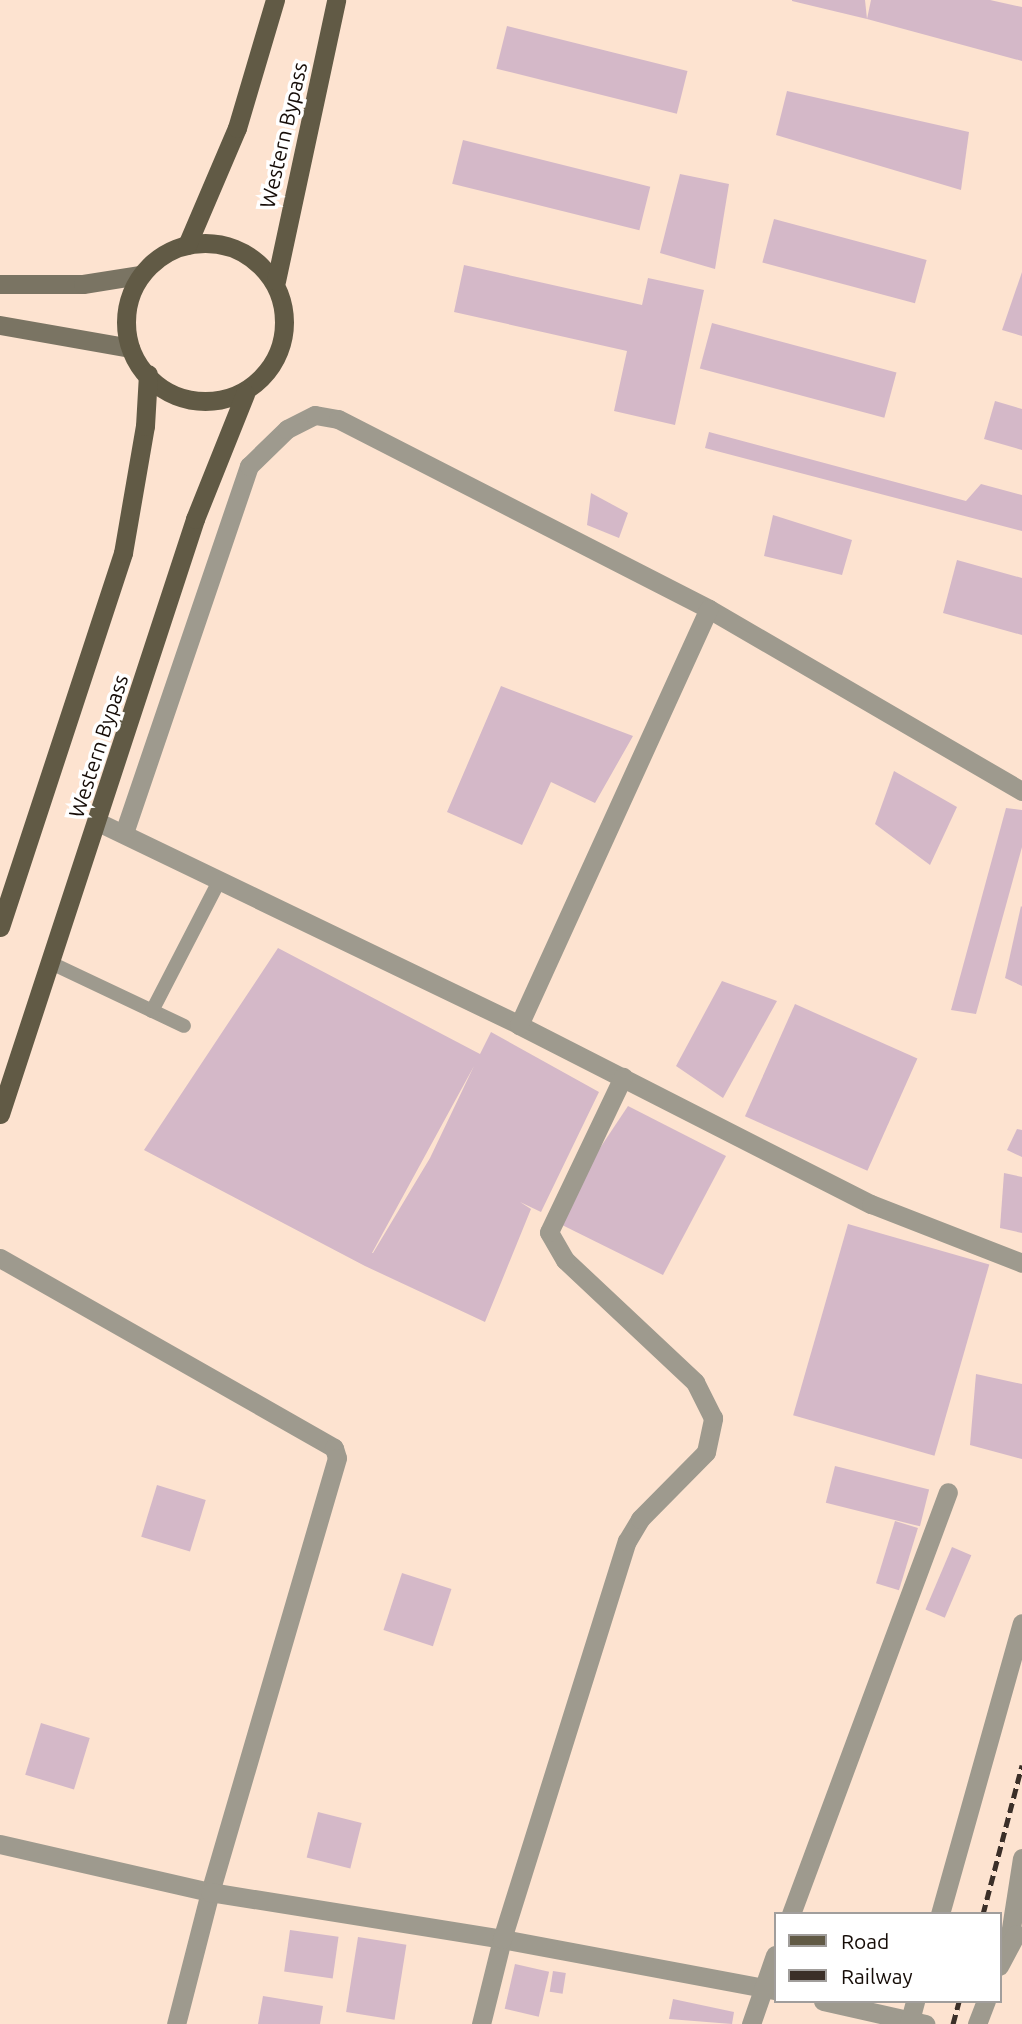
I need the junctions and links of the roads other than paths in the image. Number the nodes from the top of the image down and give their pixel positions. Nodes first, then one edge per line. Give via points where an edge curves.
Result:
1 (275, 0) edge
2 (336, 0) edge
3 (187, 245) junction
4 (140, 275) junction
5 (276, 281) junction
6 (0, 285) edge
7 (0, 325) edge
8 (130, 348) junction
9 (148, 374) junction
10 (245, 394) junction
11 (709, 609) junction
12 (1022, 791) edge
13 (98, 822) junction
14 (124, 833) junction
15 (220, 879) junction
16 (0, 927) edge
17 (51, 963) junction
18 (152, 1011) junction
19 (519, 1025) junction
20 (184, 1026) dead end
21 (622, 1077) junction
22 (0, 1114) edge
23 (0, 1258) edge
24 (1022, 1263) edge
25 (948, 1492) dead end
26 (1022, 1623) edge
27 (0, 1844) edge
28 (1022, 1858) edge
29 (210, 1892) junction
30 (792, 1912) edge
31 (941, 1912) edge
32 (1015, 1935) edge
33 (502, 1939) junction
34 (774, 1961) edge
35 (1001, 1962) edge
36 (769, 1989) edge
37 (831, 2003) edge
38 (915, 2003) edge
39 (985, 2003) edge
40 (915, 2023) edge
41 (176, 2024) edge
42 (481, 2024) edge
43 (751, 2024) edge
44 (977, 2024) edge

1 - 3 main road, Western Bypass via 237,128
2 - 5 main road, Western Bypass
3 - 4 main road via 159,257
3 - 5 main road via 232,247 252,258
4 - 6 main road via 83,284
4 - 8 main road via 127,305
5 - 10 main road via 285,318 282,344 271,367
7 - 8 main road
8 - 9 main road
9 - 10 main road via 180,397 205,402
9 - 16 main road, Western Bypass via 145,426 123,553
10 - 13 main road, Western Bypass via 195,519
11 - 12 street
11 - 14 street via 338,419 315,415 287,429 249,466
11 - 19 street
13 - 14 street
13 - 17 main road, Western Bypass
14 - 15 street
15 - 18 lane
15 - 19 street
17 - 18 lane
17 - 22 main road, Western Bypass
18 - 20 lane
19 - 21 street
21 - 24 street via 871,1204
21 - 33 street via 549,1231 565,1260 695,1382 713,1419 706,1452 640,1519 627,1541
23 - 29 street via 334,1448 334,1471
25 - 30 street
26 - 31 street
27 - 29 street
28 - 32 street
29 - 33 street
29 - 41 street
32 - 35 street
33 - 36 street
33 - 42 street
34 - 36 street
36 - 43 street
37 - 40 street
38 - 40 street
39 - 44 street

